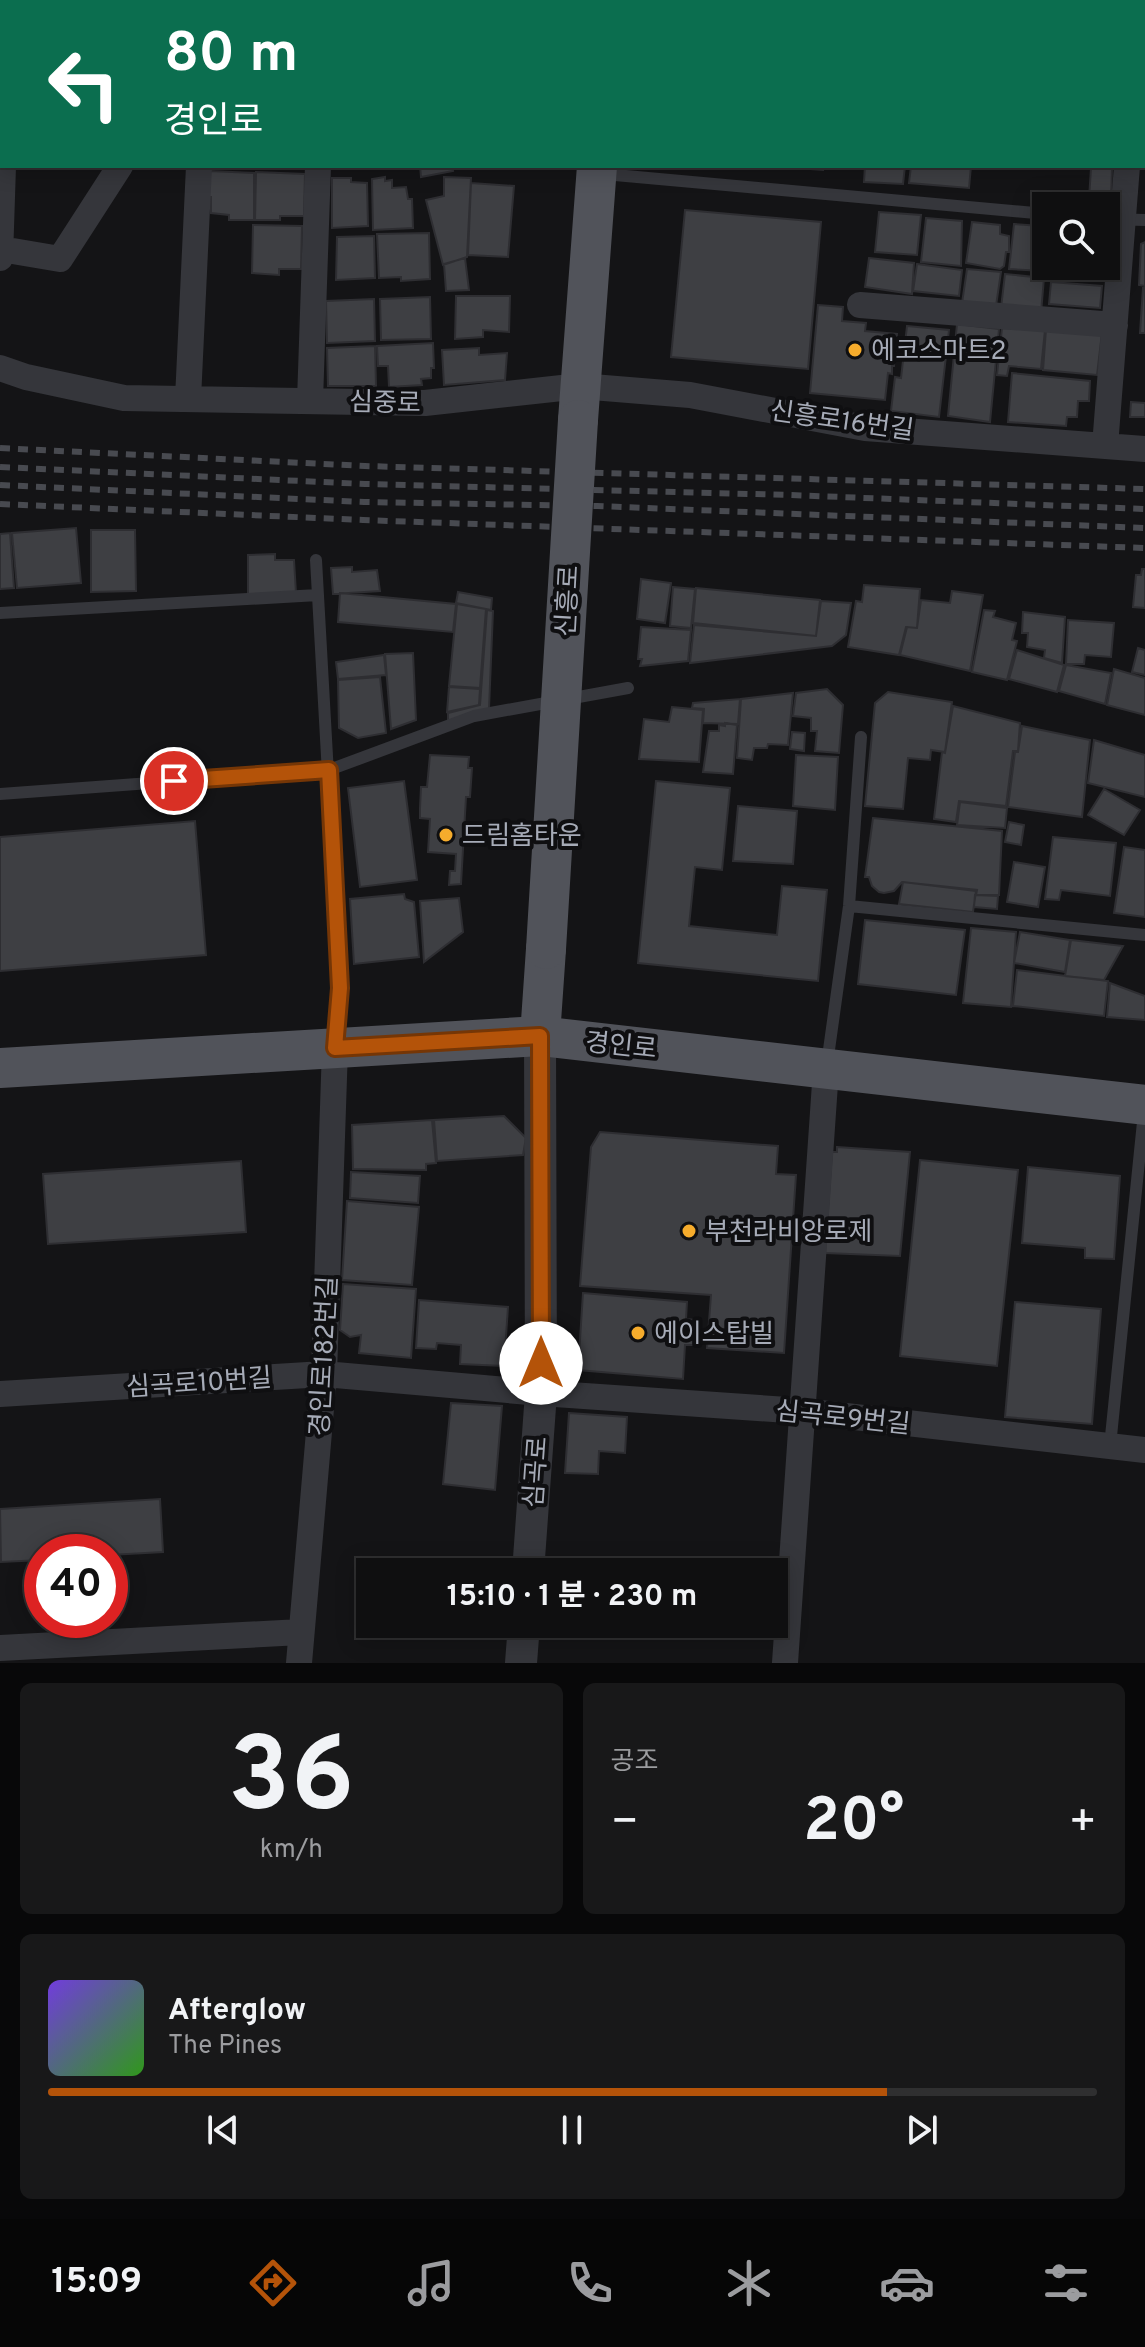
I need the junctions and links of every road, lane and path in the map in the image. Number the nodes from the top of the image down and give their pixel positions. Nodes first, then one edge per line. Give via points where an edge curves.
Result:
1 (3, 168) edge
2 (119, 168) edge
3 (199, 168) edge
4 (318, 168) edge
5 (1127, 168) edge
6 (597, 170) edge
7 (1032, 213) edge
8 (1124, 220) edge
9 (1, 249) edge
10 (0, 258) edge
11 (860, 305) dead end
12 (1115, 325) junction
13 (0, 368) edge
14 (188, 399) junction
15 (310, 401) junction
16 (579, 403) junction
17 (1105, 446) junction
18 (1145, 449) edge
19 (316, 560) dead end
20 (318, 595) junction
21 (0, 613) edge
22 (628, 688) dead end
23 (861, 737) dead end
24 (329, 770) junction
25 (0, 794) edge
26 (849, 906) junction
27 (1145, 935) edge
28 (540, 1036) junction
29 (335, 1048) junction
30 (0, 1068) edge
31 (826, 1069) junction
32 (1145, 1105) edge
33 (324, 1374) junction
34 (541, 1393) junction
35 (0, 1394) edge
36 (802, 1411) junction
37 (1110, 1446) junction
38 (1145, 1450) edge
39 (529, 1558) edge
40 (301, 1632) junction
41 (523, 1638) edge
42 (0, 1648) edge
43 (299, 1663) edge
44 (521, 1663) edge
45 (785, 1663) edge

1 - 9 street
2 - 9 street via 60,259
3 - 14 street
4 - 15 street
5 - 8 street
6 - 7 lane
6 - 16 main road, 신흥로
8 - 12 street
9 - 10 street
11 - 12 street
12 - 17 street
13 - 14 street, 심중로 via 124,398
14 - 15 street, 심중로
15 - 16 street, 심중로
16 - 17 street, 신흥로16번길 via 690,395 865,428
16 - 28 main road, 신흥로, bridge
17 - 18 street, 신흥로16번길
19 - 20 lane
20 - 21 lane
20 - 24 lane
22 - 24 lane via 474,716
23 - 26 lane
24 - 25 lane
24 - 29 lane via 340,988
26 - 27 lane
26 - 31 lane
28 - 29 main road, 경인로
28 - 31 main road, 경인로
28 - 34 street, 심곡로
29 - 30 main road, 경인로
29 - 33 street, 경인로182번길
31 - 32 main road, 경인로
31 - 36 street
32 - 37 lane, 경인로
33 - 34 street, 심곡로10번길
33 - 35 street, 심곡로10번길
33 - 40 street, 경인로182번길
34 - 36 street, 심곡로9번길
34 - 39 street, 심곡로
36 - 37 street, 심곡로9번길
36 - 45 street
37 - 38 street, 심곡로9번길
40 - 42 street
40 - 43 street, 경인로182번길
41 - 44 street

